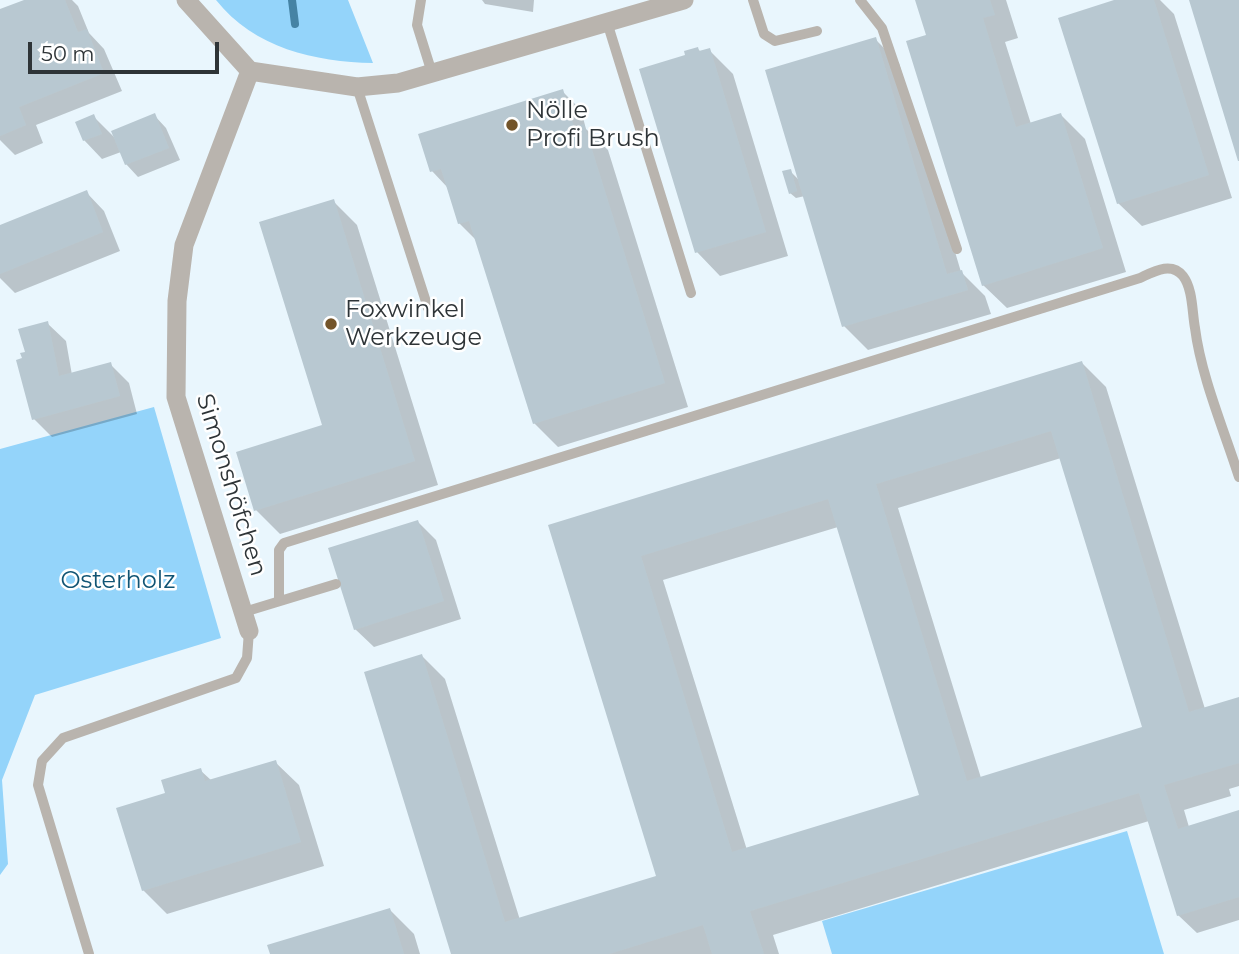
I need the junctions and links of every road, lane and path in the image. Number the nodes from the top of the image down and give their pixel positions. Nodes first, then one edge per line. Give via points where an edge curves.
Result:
1 (186, 0) edge
2 (422, 0) edge
3 (684, 0) edge
4 (753, 0) edge
5 (860, 0) edge
6 (607, 22) junction
7 (817, 30) dead end
8 (250, 71) junction
9 (432, 73) junction
10 (357, 87) junction
11 (957, 249) dead end
12 (691, 293) dead end
13 (428, 308) dead end
14 (1239, 477) edge
15 (336, 584) dead end
16 (279, 601) junction
17 (246, 621) junction
18 (89, 954) edge

1 - 8 street
2 - 9 lane via 417,25
3 - 6 street
4 - 7 lane via 764,34 775,41
5 - 11 lane via 882,28
6 - 9 street
6 - 12 lane
8 - 10 street
8 - 17 street, Simonshöfchen via 184,245 177,301 176,397
9 - 10 street via 398,83
10 - 13 lane
14 - 16 lane via 1196,339 1189,288 1182,275 1161,268 284,542 279,551
15 - 16 lane
16 - 17 lane
17 - 18 lane via 247,658 236,678 62,738 42,761 37,785

